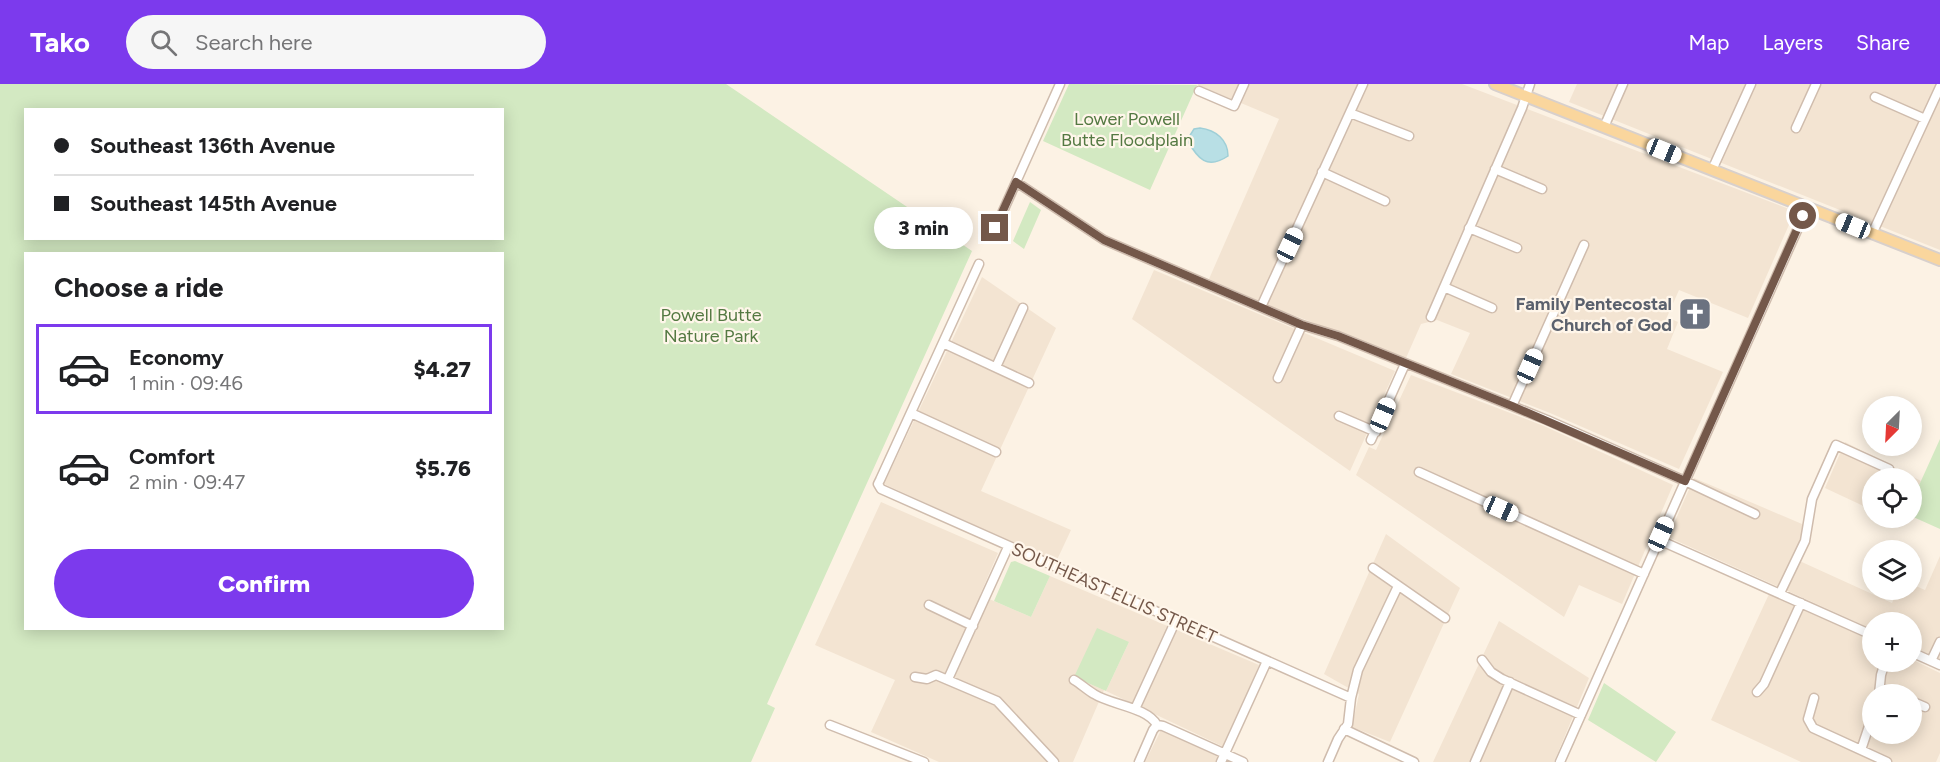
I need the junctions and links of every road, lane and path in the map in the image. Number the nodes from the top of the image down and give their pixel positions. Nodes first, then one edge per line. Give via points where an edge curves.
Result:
1 (1060, 84) edge
2 (1244, 84) edge
3 (1363, 84) edge
4 (1495, 84) edge
5 (1530, 84) edge
6 (1623, 84) edge
7 (1751, 84) edge
8 (1816, 84) edge
9 (1940, 87) edge
10 (1199, 91) dead end
11 (1526, 96) junction
12 (1875, 97) dead end
13 (1350, 113) junction
14 (1925, 119) junction
15 (1604, 127) junction
16 (1796, 128) dead end
17 (1409, 136) dead end
18 (1495, 169) junction
19 (1712, 170) junction
20 (1322, 172) junction
21 (1016, 182) junction
22 (1542, 189) dead end
23 (1385, 201) dead end
24 (1807, 208) junction
25 (995, 228) dead end
26 (1470, 228) junction
27 (1872, 234) junction
28 (1584, 245) dead end
29 (1517, 249) dead end
30 (1940, 260) edge
31 (979, 264) dead end
32 (1444, 287) junction
33 (1261, 307) junction
34 (1023, 308) dead end
35 (1492, 308) dead end
36 (1431, 317) dead end
37 (1302, 325) junction
38 (943, 343) junction
39 (1405, 364) junction
40 (996, 367) junction
41 (1278, 378) dead end
42 (1029, 382) dead end
43 (1512, 406) junction
44 (911, 413) junction
45 (1339, 416) dead end
46 (996, 452) dead end
47 (1887, 468) edge
48 (1419, 472) dead end
49 (1685, 481) junction
50 (1755, 514) dead end
51 (1659, 540) junction
52 (1008, 547) junction
53 (1372, 568) dead end
54 (1644, 574) junction
55 (1398, 586) junction
56 (1780, 593) junction
57 (1802, 603) junction
58 (929, 605) dead end
59 (1445, 618) dead end
60 (1176, 620) junction
61 (973, 626) junction
62 (1862, 630) edge
63 (1940, 642) edge
64 (1922, 657) edge
65 (1482, 660) dead end
66 (1267, 661) junction
67 (1931, 661) junction
68 (1940, 665) edge
69 (915, 677) dead end
70 (948, 680) junction
71 (1074, 680) dead end
72 (1510, 682) junction
73 (1757, 692) dead end
74 (1351, 698) junction
75 (1814, 698) dead end
76 (1922, 706) edge
77 (1925, 707) dead end
78 (1135, 709) junction
79 (1581, 715) junction
80 (830, 725) dead end
81 (1157, 725) junction
82 (1344, 729) junction
83 (1863, 744) edge
84 (1861, 750) junction
85 (1223, 758) edge
86 (924, 762) edge
87 (1054, 762) edge
88 (1138, 762) edge
89 (1243, 762) edge
90 (1328, 762) edge
91 (1414, 762) edge
92 (1474, 762) edge
93 (1560, 762) edge
94 (1887, 762) edge

1 - 21 street
2 - 10 street via 1234,106
3 - 13 street
4 - 11 main road
5 - 11 street
6 - 15 street
7 - 19 street
8 - 16 street
9 - 14 street
11 - 15 main road
11 - 18 street
12 - 14 street
13 - 17 street
13 - 20 street
14 - 27 street
15 - 19 main road
18 - 22 street
18 - 26 street
19 - 24 main road
20 - 23 street
20 - 33 street
21 - 25 street
21 - 33 street via 1104,240
24 - 27 main road
24 - 49 street
26 - 29 street
26 - 32 street
27 - 30 main road
28 - 43 street
31 - 38 street
32 - 35 street
32 - 36 street
33 - 37 street
34 - 40 street
37 - 39 street
37 - 41 street
38 - 40 street
38 - 44 street
39 - 43 street
39 - 45 street via 1374,436
40 - 42 street
43 - 49 street
44 - 46 street
44 - 52 street, SOUTHEAST ELLIS STREET via 879,487
47 - 56 street via 1836,445 1812,499 1805,541
48 - 54 street
49 - 50 street
49 - 51 street
51 - 54 street
51 - 56 street
52 - 60 street, SOUTHEAST ELLIS STREET
52 - 61 street
53 - 55 street
54 - 79 street
55 - 59 street
55 - 74 street via 1358,670
56 - 57 street
57 - 62 street
57 - 73 street
58 - 61 street
60 - 66 street, SOUTHEAST ELLIS STREET
60 - 78 street
61 - 70 street
63 - 67 street
64 - 67 street
65 - 72 street
66 - 74 street, SOUTHEAST ELLIS STREET
66 - 85 street
67 - 68 street
69 - 70 street via 927,679 936,675
70 - 87 street via 997,701
71 - 78 street via 1095,695
72 - 79 street
72 - 92 street
74 - 82 street
75 - 84 street via 1808,719 1813,728
76 - 77 street
78 - 81 street
79 - 93 street
80 - 86 street
81 - 85 street
81 - 88 street
82 - 90 street
82 - 91 street
83 - 84 street
84 - 94 street
85 - 89 street

